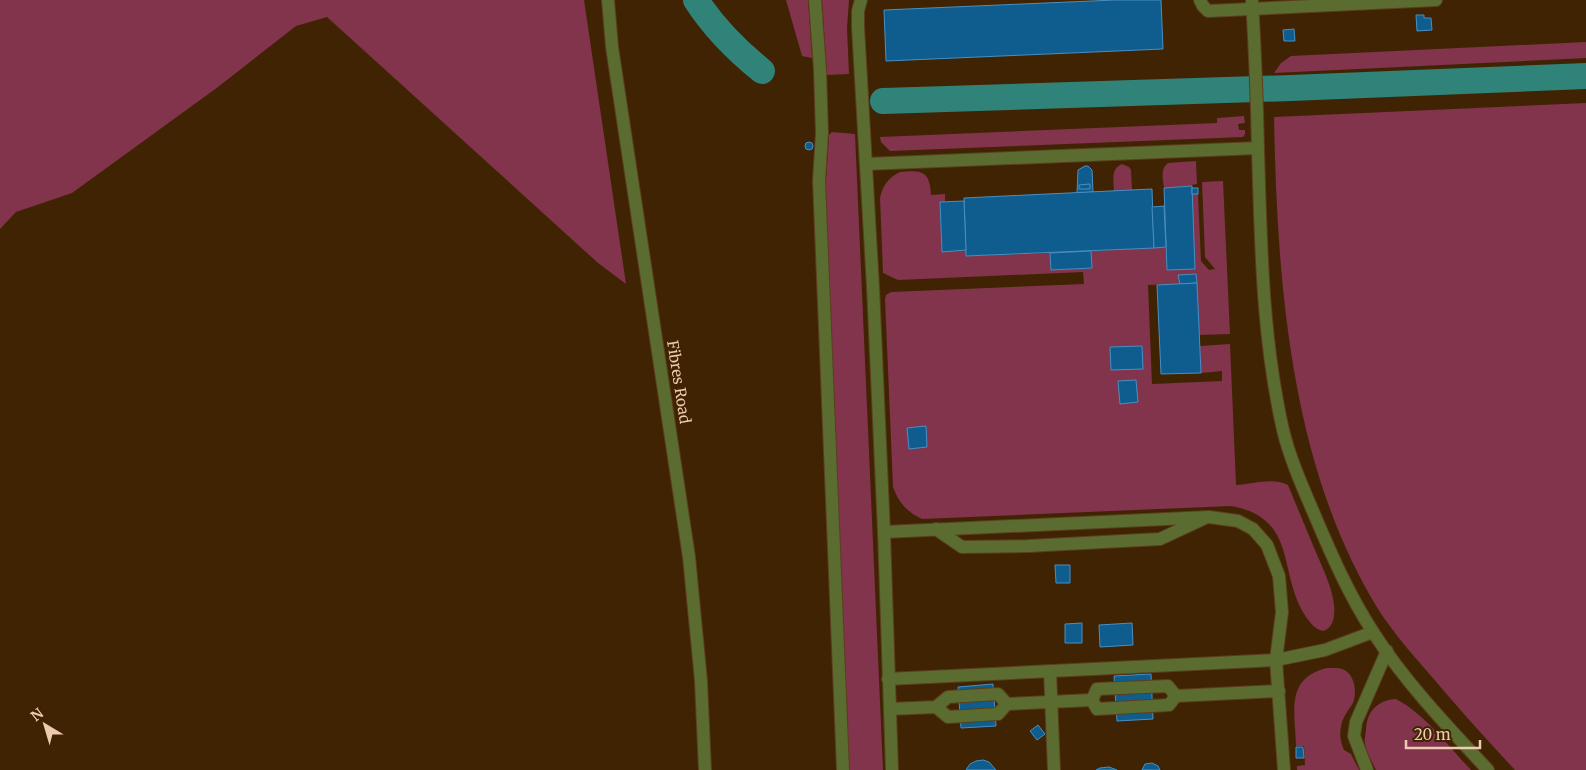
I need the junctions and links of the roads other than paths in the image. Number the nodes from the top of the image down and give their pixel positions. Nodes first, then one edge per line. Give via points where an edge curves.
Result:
1 (608, 0) edge
2 (815, 0) edge
3 (861, 0) edge
4 (1200, 0) edge
5 (1436, 0) edge
6 (1252, 4) edge
7 (1258, 148) junction
8 (866, 164) junction
9 (1209, 517) junction
10 (936, 529) junction
11 (884, 532) junction
12 (1373, 632) junction
13 (1387, 651) junction
14 (1276, 660) junction
15 (1050, 671) junction
16 (888, 679) junction
17 (1278, 691) junction
18 (1176, 696) junction
19 (1092, 700) junction
20 (1051, 702) junction
21 (1007, 704) junction
22 (936, 707) junction
23 (890, 709) junction
24 (705, 770) edge
25 (843, 770) edge
26 (892, 770) edge
27 (1054, 770) edge
28 (1284, 770) edge
29 (1367, 770) edge
30 (1488, 770) edge

1 - 24 street, Fibres Road via 689,557 701,681
2 - 25 street via 822,133 819,181
3 - 8 street via 858,27
4 - 6 street via 1208,11
5 - 6 street
6 - 7 street
7 - 8 street
7 - 12 street via 1265,320 1284,432 1298,475 1336,566
8 - 11 street
9 - 10 street
9 - 10 street via 1160,539 1028,546 962,547
9 - 14 street via 1238,521 1253,529 1267,545 1279,576 1282,612
10 - 11 street
11 - 16 street
12 - 13 street
12 - 14 street via 1324,650
13 - 29 street via 1356,722 1354,736
13 - 30 street
14 - 15 street
14 - 17 street
15 - 16 street
15 - 20 street
16 - 23 street
17 - 18 street
17 - 28 street
18 - 19 street via 1169,705 1097,709
18 - 19 street via 1168,686 1159,686 1097,689
19 - 20 street
20 - 21 street
20 - 27 street
21 - 22 street via 998,714 948,717
21 - 22 street via 998,694 948,697
22 - 23 street
23 - 26 street

